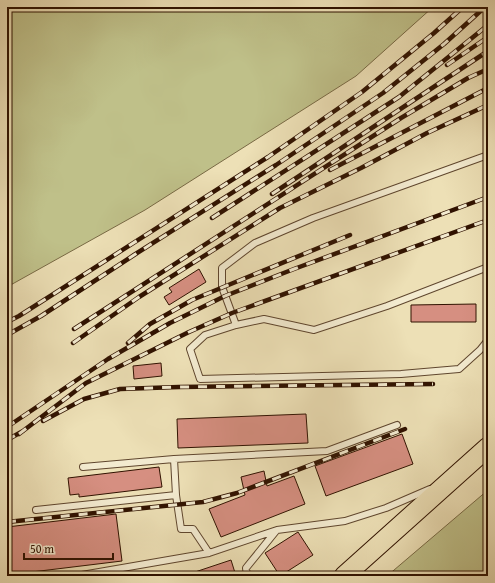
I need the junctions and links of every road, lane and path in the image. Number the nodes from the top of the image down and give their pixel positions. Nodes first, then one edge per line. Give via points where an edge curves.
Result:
1 (488, 155) edge
2 (488, 266) edge
3 (236, 326) junction
4 (488, 340) edge
5 (397, 425) dead end
6 (488, 447) edge
7 (174, 459) junction
8 (83, 467) dead end
9 (450, 481) junction
10 (176, 495) junction
11 (36, 510) dead end
12 (277, 530) junction
13 (210, 553) junction
14 (76, 576) edge
15 (246, 576) edge
16 (344, 576) edge

1 - 3 lane via 313,218 255,243 222,268 222,287
2 - 3 lane via 387,306 314,330 264,319
3 - 4 lane via 205,336 190,348 200,379 401,374 459,369
5 - 7 lane via 327,451
6 - 9 main road
7 - 8 lane
7 - 10 lane
9 - 12 lane via 386,508 345,521
9 - 16 main road
10 - 11 lane
10 - 13 lane via 181,529 193,529
12 - 13 lane
12 - 15 lane via 246,568
13 - 14 lane

